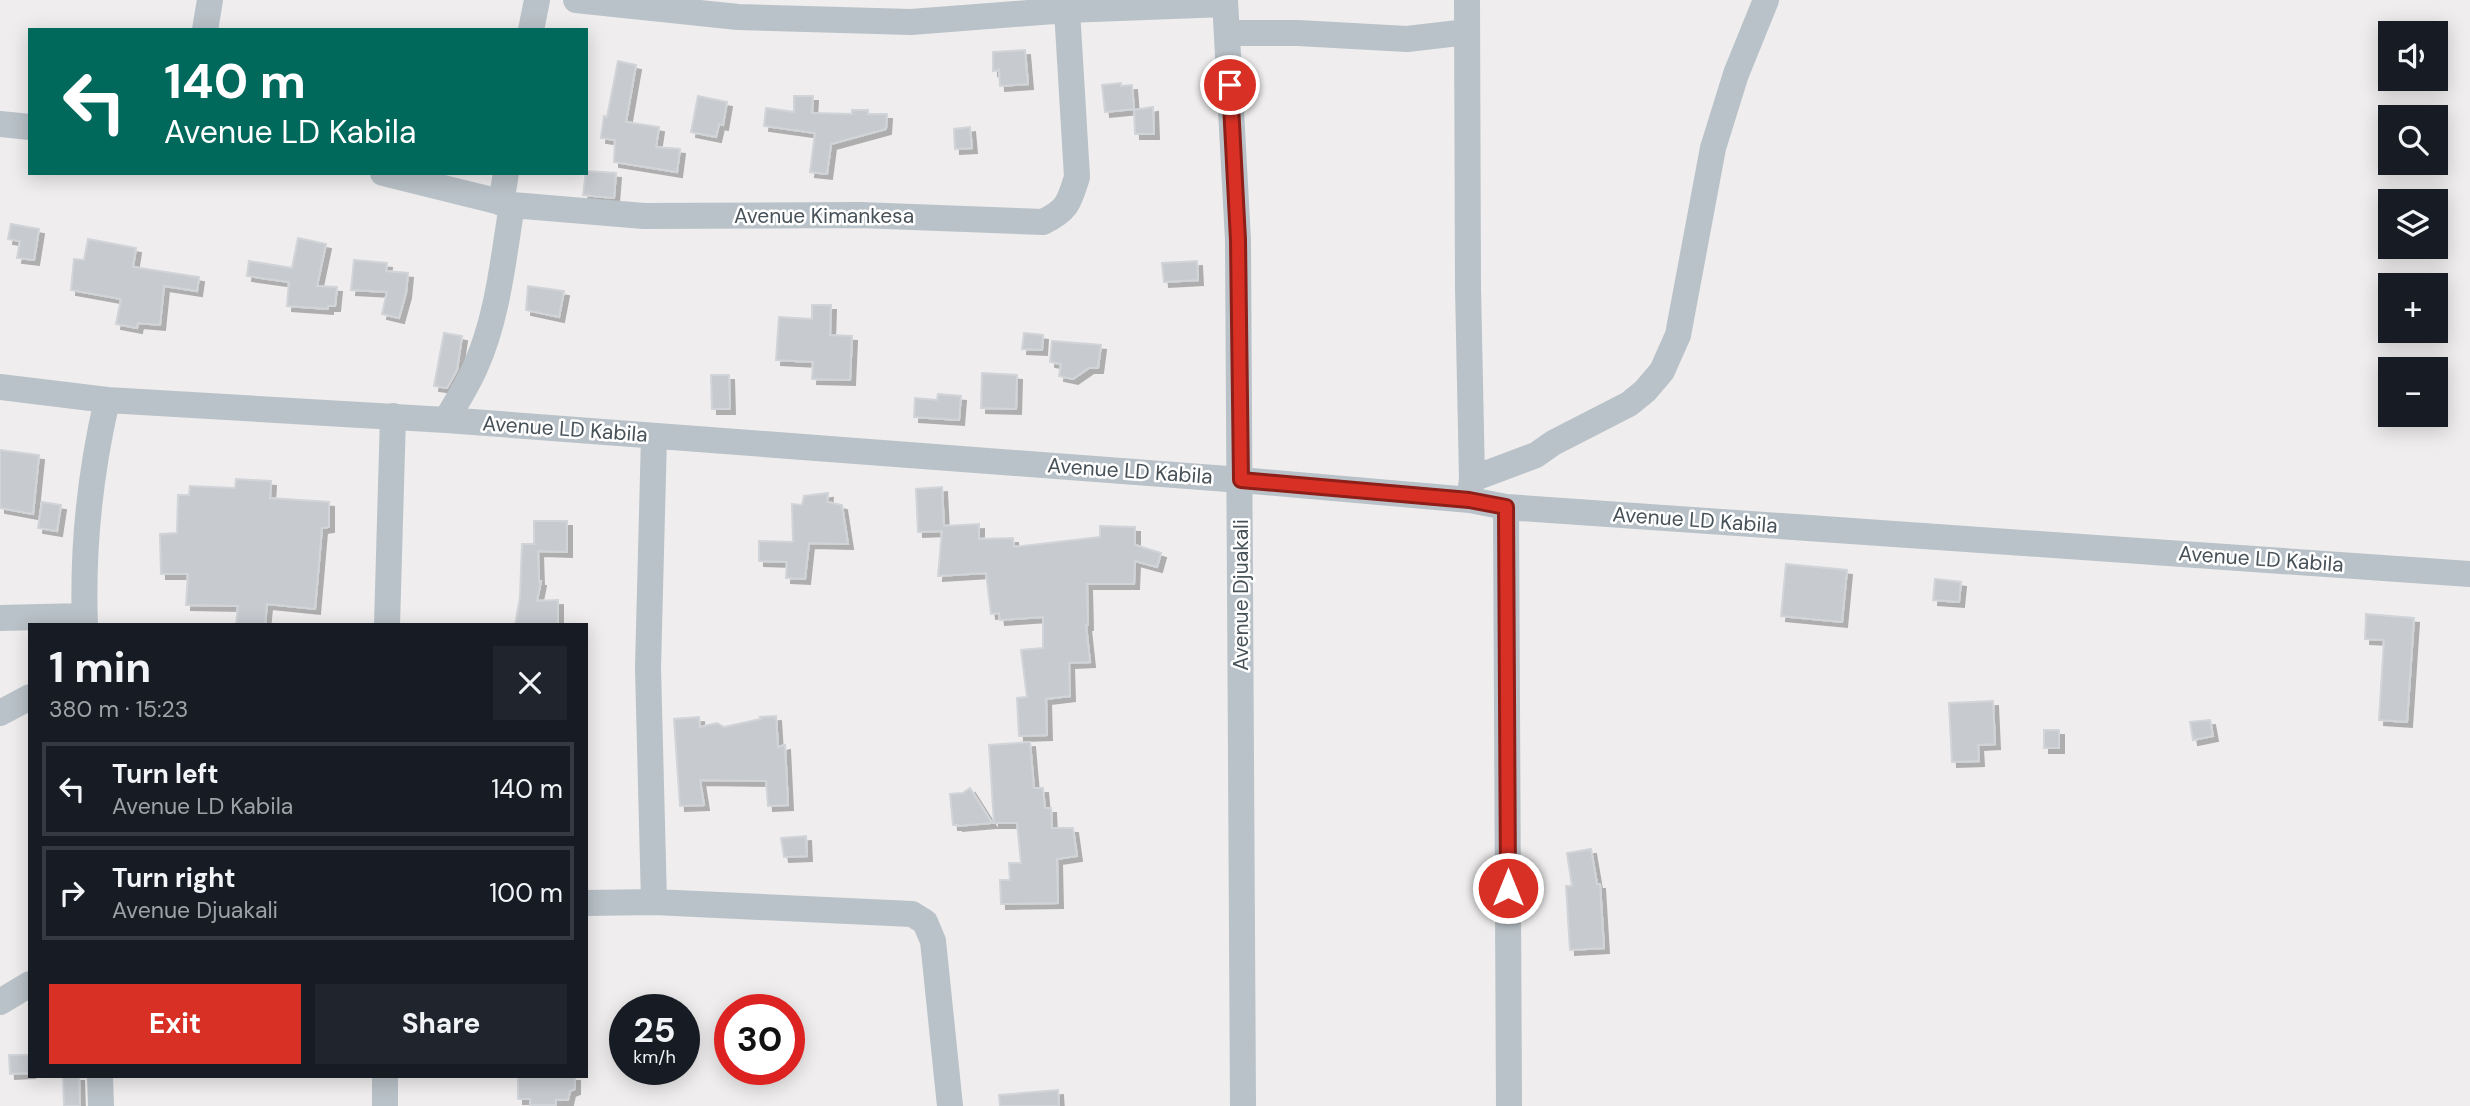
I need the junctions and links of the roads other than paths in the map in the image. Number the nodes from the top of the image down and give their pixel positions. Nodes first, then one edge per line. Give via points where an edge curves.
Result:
1 (210, 0) edge
2 (537, 0) edge
3 (576, 0) edge
4 (1467, 0) edge
5 (1766, 0) edge
6 (1225, 2) edge
7 (1067, 10) junction
8 (205, 28) edge
9 (531, 28) edge
10 (1467, 32) junction
11 (1227, 33) junction
12 (0, 124) edge
13 (28, 127) edge
14 (391, 175) edge
15 (506, 175) edge
16 (506, 204) junction
17 (0, 387) edge
18 (107, 400) junction
19 (393, 416) junction
20 (446, 419) junction
21 (653, 436) junction
22 (1241, 480) junction
23 (1471, 490) junction
24 (1506, 507) junction
25 (2470, 574) edge
26 (0, 618) edge
27 (85, 620) edge
28 (387, 623) edge
29 (28, 697) edge
30 (0, 713) edge
31 (654, 902) junction
32 (588, 903) edge
33 (28, 985) edge
34 (0, 1002) edge
35 (100, 1078) edge
36 (384, 1078) edge
37 (101, 1106) edge
38 (385, 1106) edge
39 (950, 1106) edge
40 (1243, 1106) edge
41 (1509, 1106) edge

1 - 8 street
2 - 9 street
3 - 7 street via 738,17 911,22
4 - 10 street
5 - 23 street via 1713,148 1678,335 1662,371 1629,404
6 - 7 street
6 - 11 street, Avenue Djuakali
7 - 16 street, Avenue Kimankesa via 1076,177 1069,203 1059,215 1043,222 884,216 644,216
10 - 11 street via 1407,39
10 - 23 street
11 - 22 street, Avenue Djuakali via 1238,240
12 - 13 street
14 - 16 street, Avenue Kimankesa
15 - 16 street
16 - 20 street via 494,311 475,368
17 - 18 street, Avenue LD Kabila
18 - 19 street, Avenue LD Kabila
18 - 27 street via 89,509
19 - 20 street, Avenue LD Kabila
19 - 28 street
20 - 21 street, Avenue LD Kabila
21 - 22 street, Avenue LD Kabila
21 - 31 street via 648,668
22 - 23 street, Avenue LD Kabila
22 - 40 street, Avenue Djuakali
23 - 24 street, Avenue LD Kabila
24 - 25 street, Avenue LD Kabila
24 - 41 street
26 - 27 street
29 - 30 street
31 - 32 street
31 - 39 street via 894,911 925,922 933,940
33 - 34 street
35 - 37 street
36 - 38 street

